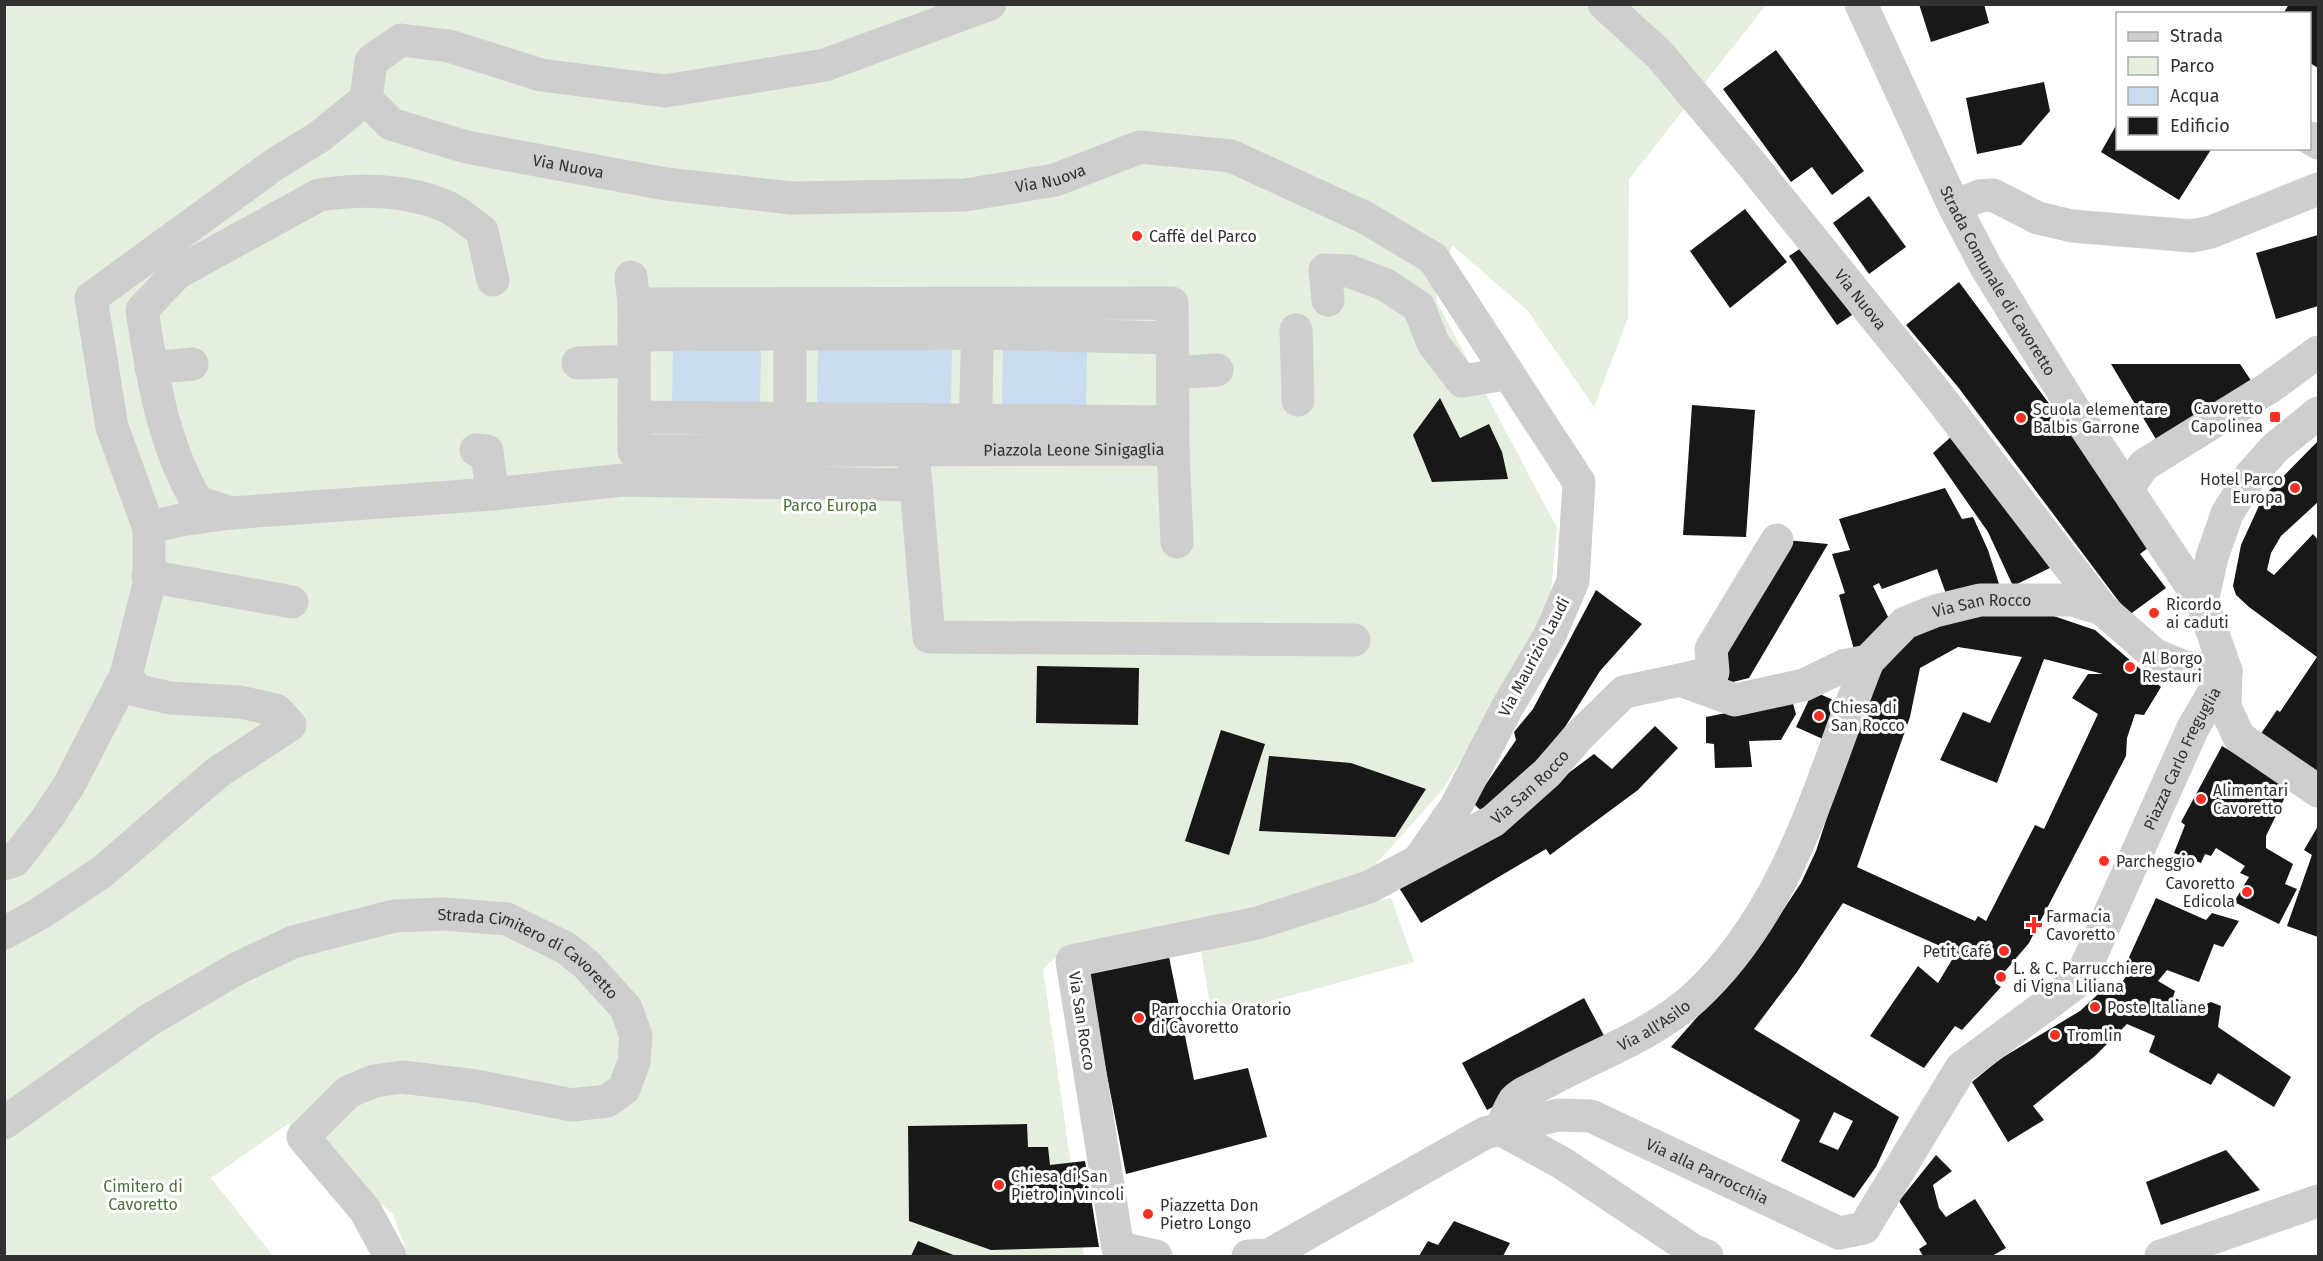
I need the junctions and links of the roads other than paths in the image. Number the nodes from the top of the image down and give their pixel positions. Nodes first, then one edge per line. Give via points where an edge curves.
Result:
1 (990, 4) edge
2 (1604, 4) edge
3 (1861, 4) edge
4 (366, 99) junction
5 (2319, 189) edge
6 (1954, 206) junction
7 (1433, 258) joint
8 (493, 280) dead end
9 (1328, 300) dead end
10 (790, 318) junction
11 (978, 318) junction
12 (633, 319) junction
13 (1296, 330) dead end
14 (2319, 352) edge
15 (578, 363) dead end
16 (192, 364) dead end
17 (151, 368) junction
18 (1217, 370) dead end
19 (1173, 373) junction
20 (1494, 376) dead end
21 (1298, 400) dead end
22 (2319, 413) edge
23 (634, 417) junction
24 (975, 435) junction
25 (790, 436) junction
26 (1173, 436) junction
27 (476, 450) dead end
28 (913, 450) junction
29 (635, 466) junction
30 (916, 485) junction
31 (2127, 489) junction
32 (492, 494) junction
33 (231, 513) junction
34 (149, 528) junction
35 (1777, 540) dead end
36 (1177, 542) dead end
37 (148, 576) junction
38 (2202, 602) junction
39 (291, 603) dead end
40 (2102, 609) junction
41 (1354, 640) dead end
42 (1868, 661) junction
43 (2226, 671) junction
44 (126, 675) junction
45 (1680, 680) junction
46 (2319, 791) edge
47 (1418, 861) junction
48 (5, 863) edge
49 (39, 914) junction
50 (4, 933) edge
51 (4, 959) edge
52 (2080, 980) joint
53 (4, 1123) edge
54 (1500, 1129) junction
55 (2319, 1201) edge
56 (1116, 1252) edge
57 (390, 1257) edge
58 (1156, 1257) edge
59 (1248, 1257) edge
60 (1707, 1257) edge
61 (2161, 1257) edge

1 - 4 street via 825,65 665,91 541,75 449,46 401,40 372,60
2 - 40 street, Via Nuova via 1659,54 1749,161 1934,390
3 - 6 street, Strada Comunale di Cavoretto
4 - 7 street, Via Nuova via 391,124 466,147 666,184 791,198 965,195 1055,180 1140,147 1231,156 1364,217
4 - 34 street via 319,137 275,164 91,298 112,427
5 - 6 street via 2192,236 2072,226 2038,218 1994,195
6 - 31 street, Strada Comunale di Cavoretto via 1986,267
7 - 47 street, Via Maurizio Laudi via 1579,482 1573,580 1550,635 1455,808
8 - 17 street via 482,231 445,205 399,193 342,191 319,195 177,273 142,310
9 - 20 street via 1325,270 1349,271 1386,285 1419,307 1433,342 1462,381
10 - 11 street, Piazzola Leone Sinigaglia
10 - 12 street, Piazzola Leone Sinigaglia
10 - 25 street
11 - 19 street, Piazzola Leone Sinigaglia via 1172,303
11 - 24 street, Piazzola Leone Sinigaglia
12 - 15 street, Piazzola Leone Sinigaglia
12 - 23 street
13 - 21 street via 1308,364
14 - 31 street via 2144,465
16 - 17 street
17 - 33 street via 182,477 196,502
18 - 19 street
19 - 26 street, Piazzola Leone Sinigaglia
22 - 38 street via 2275,448 2251,475 2227,514
23 - 25 street, Piazzola Leone Sinigaglia
23 - 29 street
24 - 25 street, Piazzola Leone Sinigaglia
24 - 26 street, Piazzola Leone Sinigaglia
24 - 28 street, Piazzola Leone Sinigaglia
25 - 28 street, Piazzola Leone Sinigaglia
25 - 29 street, Piazzola Leone Sinigaglia
26 - 36 street, Piazzola Leone Sinigaglia
27 - 32 street via 487,451
28 - 30 street
29 - 30 street
29 - 32 street
30 - 41 street via 929,638
31 - 38 street, Strada Comunale di Cavoretto
32 - 33 street
33 - 34 street
34 - 37 street
35 - 45 street, Via San Rocco via 1711,649 1713,672
37 - 39 street
37 - 44 street
38 - 43 street, Strada Comunale di Cavoretto
40 - 42 street, Via San Rocco via 2073,600 1980,600 1905,623
40 - 43 street, Via San Rocco via 2155,655 2185,667
42 - 45 street via 1843,666 1804,685 1736,700
42 - 54 street, Via all'Asilo via 1807,827 1782,882 1743,943 1694,997 1638,1037 1515,1099
43 - 46 street via 2225,707 2239,737
43 - 52 street, Piazza Carlo Freguglia via 2193,728
44 - 48 street via 52,811 14,861
44 - 49 street via 136,690 170,698 249,704 276,710 290,724 219,772 102,872
45 - 47 street, Via San Rocco via 1624,692 1547,773 1493,821
47 - 56 street, Via San Rocco via 1369,887 1257,924 1072,961
49 - 50 street
49 - 51 street
52 - 54 street, Via alla Parrocchia via 1961,1068 1864,1228 1839,1233 1591,1116 1558,1115
53 - 57 street, Strada Cimitero di Cavoretto via 149,1020 238,968 293,942 394,916 444,914 507,919 566,948 626,1008 636,1036 634,1062 624,1089 607,1101 572,1105 476,1086 402,1077 374,1080 348,1092 303,1137 365,1210
54 - 59 street, Via alla Parrocchia via 1269,1255
54 - 60 street via 1562,1163
55 - 61 street
56 - 58 street

